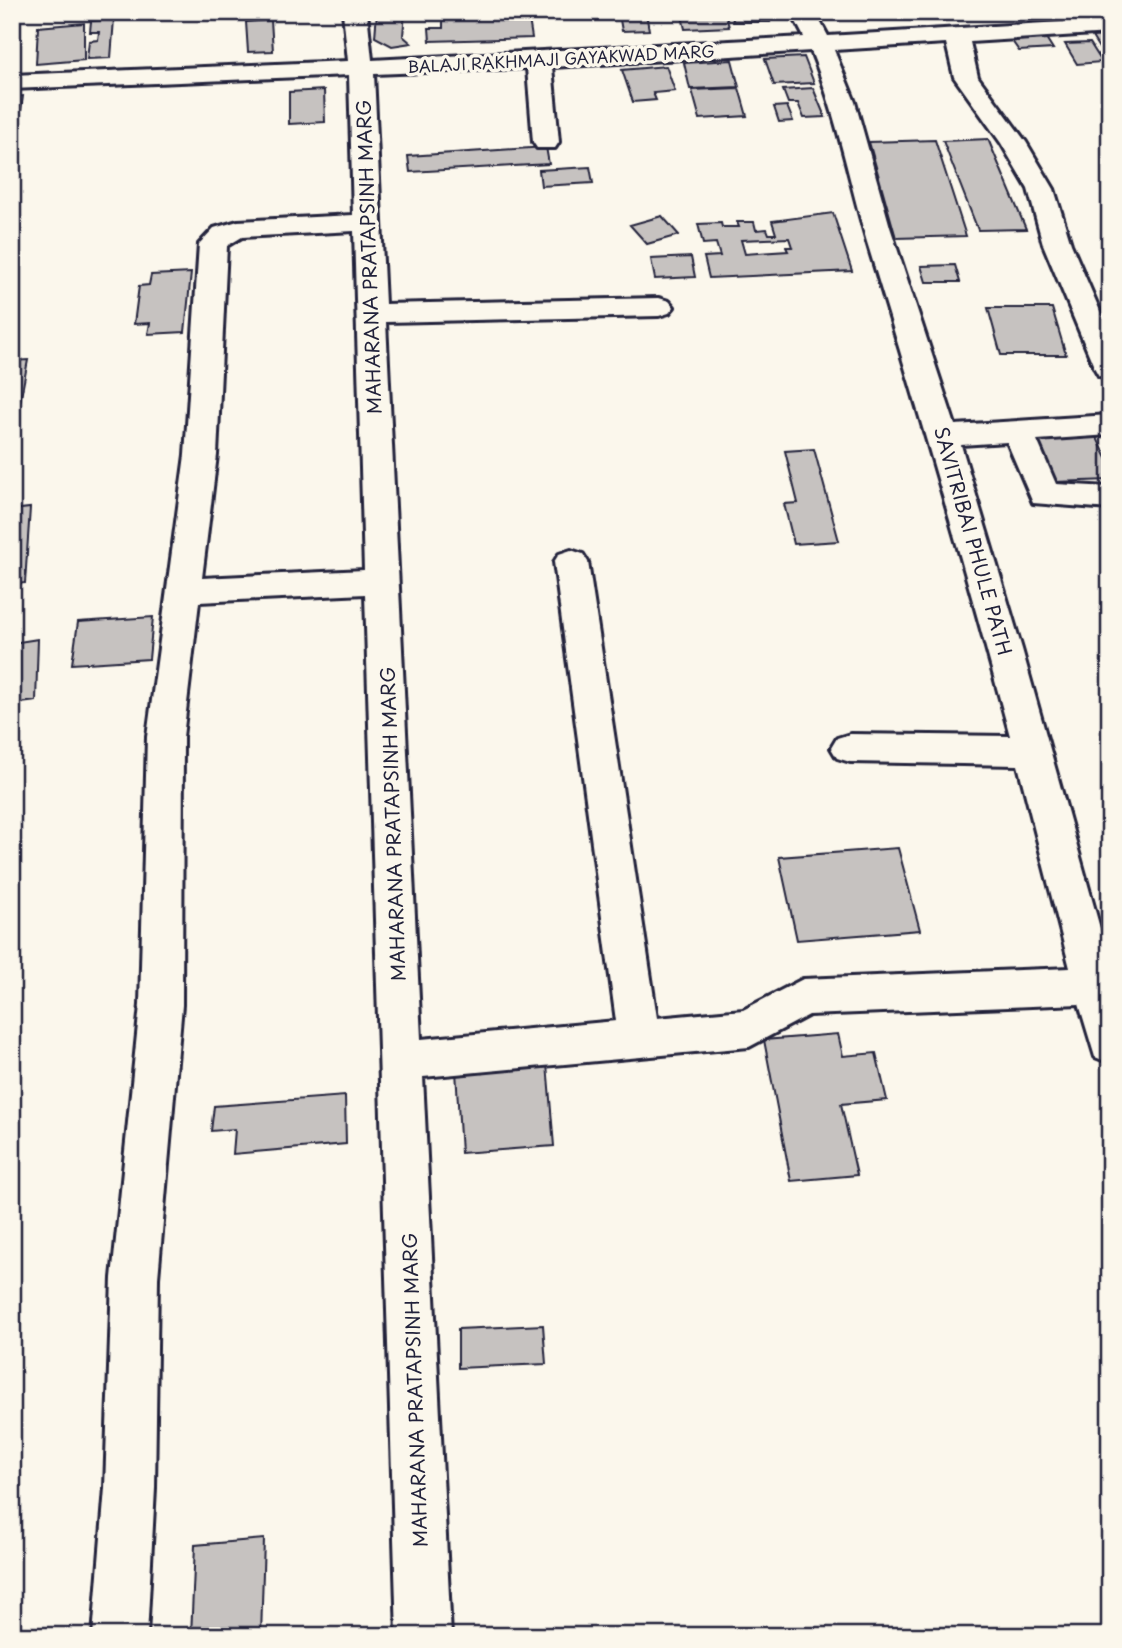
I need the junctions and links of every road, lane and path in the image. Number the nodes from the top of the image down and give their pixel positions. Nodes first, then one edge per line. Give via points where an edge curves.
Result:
1 (355, 12) edge
2 (803, 12) edge
3 (1110, 26) edge
4 (956, 34) junction
5 (821, 43) junction
6 (539, 60) junction
7 (361, 69) junction
8 (12, 82) edge
9 (546, 142) dead end
10 (368, 222) junction
11 (659, 307) dead end
12 (372, 313) junction
13 (1110, 369) edge
14 (1110, 425) edge
15 (1018, 431) junction
16 (943, 436) junction
17 (1110, 498) edge
18 (571, 562) dead end
19 (383, 581) junction
20 (183, 591) junction
21 (849, 748) dead end
22 (1032, 751) junction
23 (1102, 985) edge
24 (639, 1038) junction
25 (1110, 1044) edge
26 (403, 1060) junction
27 (120, 1636) edge
28 (424, 1636) edge

1 - 7 street, MAHARANA PRATAPSINH MARG
2 - 5 street, SAVITRIBAI PHULE PATH
3 - 4 street, BALAJI RAKHMAJI GAYAKWAD MARG
4 - 5 street, BALAJI RAKHMAJI GAYAKWAD MARG
4 - 13 street via 965,77 1013,142 1041,190 1057,244
5 - 6 street, BALAJI RAKHMAJI GAYAKWAD MARG
5 - 16 street, SAVITRIBAI PHULE PATH via 842,96 884,253
6 - 7 street, BALAJI RAKHMAJI GAYAKWAD MARG
6 - 9 street
7 - 8 street, BALAJI RAKHMAJI GAYAKWAD MARG
7 - 10 street, MAHARANA PRATAPSINH MARG
10 - 12 street, MAHARANA PRATAPSINH MARG
10 - 20 street via 238,229 213,244 201,455
11 - 12 street
12 - 19 street, MAHARANA PRATAPSINH MARG
14 - 15 street
15 - 16 street
15 - 17 street via 1044,495
16 - 22 street, SAVITRIBAI PHULE PATH
18 - 24 street
19 - 20 street
19 - 26 street, MAHARANA PRATAPSINH MARG
20 - 27 street via 165,737 161,1005 135,1278 130,1488
21 - 22 street
22 - 23 street, SAVITRIBAI PHULE PATH
23 - 24 street via 803,997 749,1028
23 - 25 street, SAVITRIBAI PHULE PATH
24 - 26 street
26 - 28 street, MAHARANA PRATAPSINH MARG

